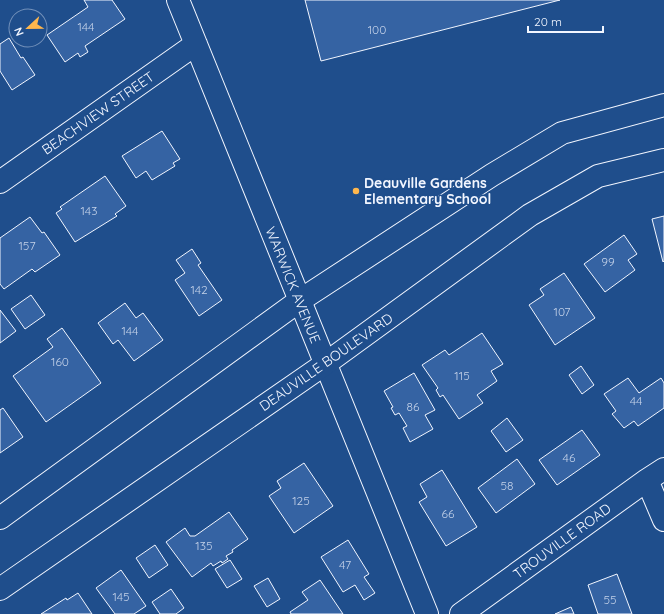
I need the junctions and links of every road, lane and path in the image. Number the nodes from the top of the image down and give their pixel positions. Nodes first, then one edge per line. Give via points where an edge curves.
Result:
1 (178, 0) edge
2 (196, 44) junction
3 (664, 105) edge
4 (664, 160) edge
5 (0, 182) edge
6 (299, 301) junction
7 (325, 364) junction
8 (655, 474) edge
9 (0, 518) edge
10 (664, 520) edge
11 (0, 589) edge
12 (427, 614) edge
13 (461, 614) edge

1 - 2 street, WARWICK AVENUE
2 - 5 street, BEACHVIEW STREET
2 - 6 street, WARWICK AVENUE
3 - 6 street via 562,133
4 - 7 street, DEAUVILLE BOULEVARD via 598,176 530,215
6 - 7 street, WARWICK AVENUE
6 - 9 street
7 - 11 street, DEAUVILLE BOULEVARD
7 - 12 street, WARWICK AVENUE
8 - 10 street
8 - 13 street, TROUVILLE ROAD

